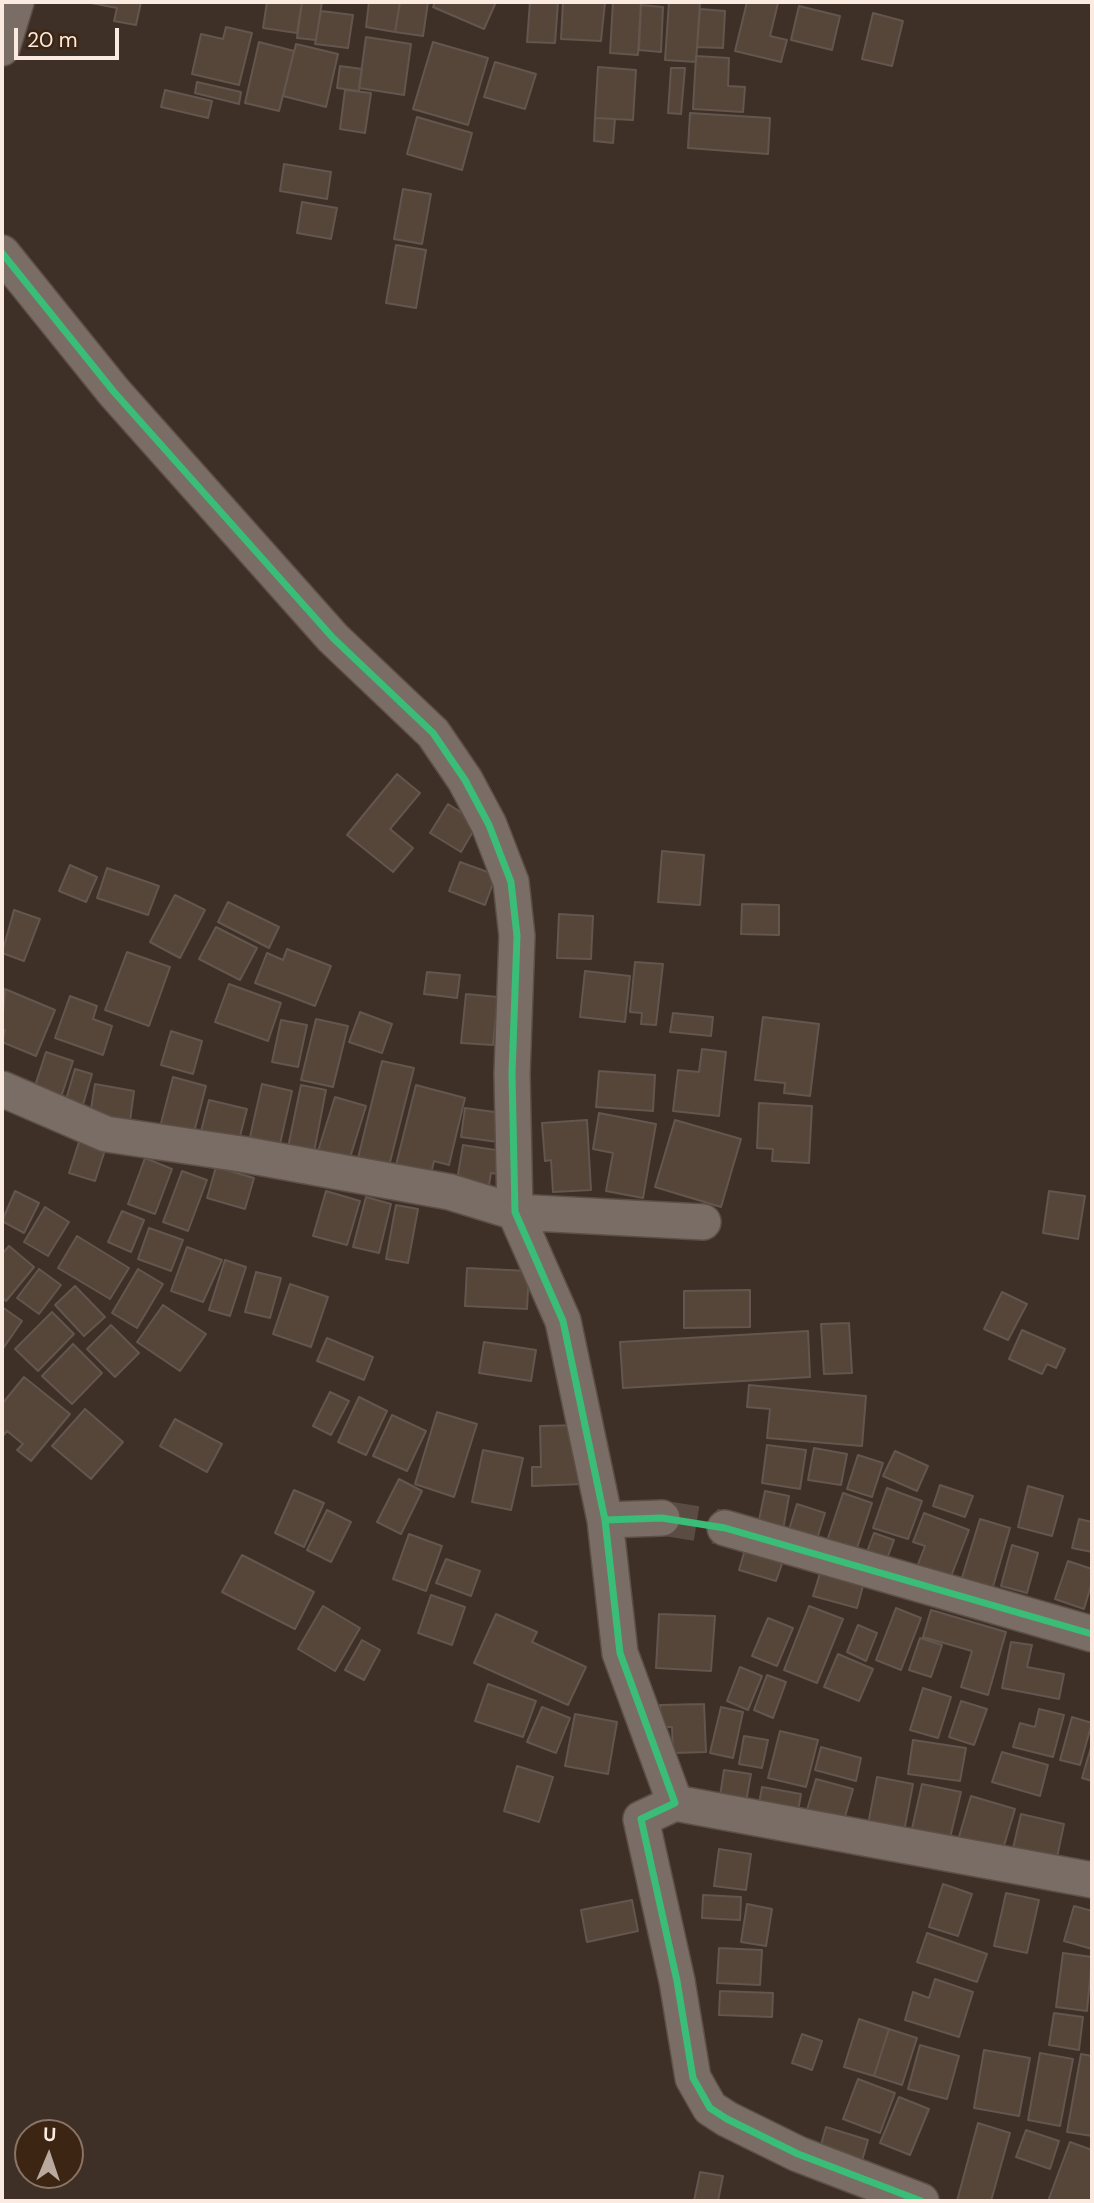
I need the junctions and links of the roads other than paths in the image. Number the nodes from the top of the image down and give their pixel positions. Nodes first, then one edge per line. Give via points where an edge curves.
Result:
1 (16, 2) edge
2 (2, 48) edge
3 (2, 253) edge
4 (2, 1089) edge
5 (514, 1212) junction
6 (703, 1222) dead end
7 (662, 1518) tunnel mouth
8 (605, 1520) junction
9 (725, 1528) tunnel mouth
10 (1092, 1634) edge
11 (675, 1803) junction
12 (1092, 1880) edge
13 (921, 2201) edge

1 - 2 street
3 - 5 street via 114,392 333,638 433,733 465,780 511,882 517,936
4 - 5 street via 106,1134 240,1153 450,1192
5 - 6 street
5 - 8 street via 563,1321
7 - 8 street
8 - 11 street via 620,1653
9 - 10 street
11 - 12 street
11 - 13 street via 641,1819 693,2078 710,2108 798,2154

